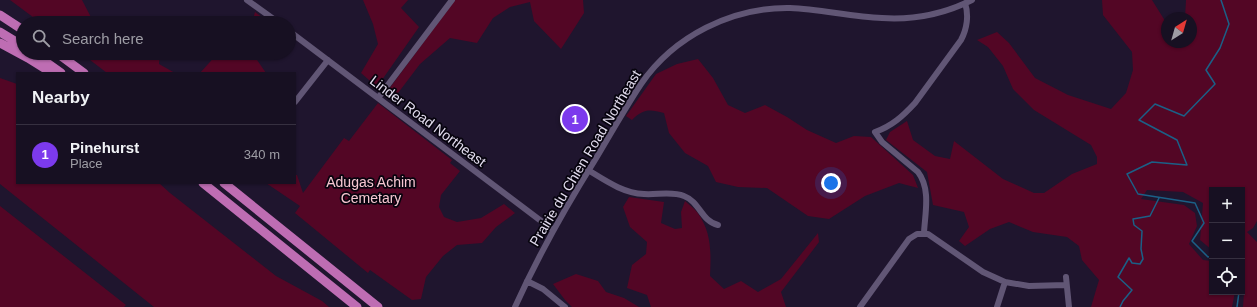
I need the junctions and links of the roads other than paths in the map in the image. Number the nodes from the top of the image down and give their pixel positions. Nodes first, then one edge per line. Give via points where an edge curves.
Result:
1 (247, 0) edge
2 (452, 0) edge
3 (972, 0) edge
4 (965, 4) junction
5 (0, 16) edge
6 (269, 16) edge
7 (16, 26) edge
8 (0, 32) edge
9 (296, 36) edge
10 (16, 42) edge
11 (0, 44) edge
12 (16, 52) edge
13 (31, 60) edge
14 (43, 60) edge
15 (66, 60) edge
16 (328, 60) junction
17 (50, 72) edge
18 (60, 72) edge
19 (83, 72) edge
20 (378, 98) junction
21 (296, 101) edge
22 (588, 170) junction
23 (204, 184) edge
24 (225, 184) edge
25 (718, 224) dead end
26 (553, 230) junction
27 (924, 233) junction
28 (1066, 277) dead end
29 (527, 281) junction
30 (1005, 282) junction
31 (1066, 285) junction
32 (357, 307) edge
33 (378, 307) edge
34 (515, 307) edge
35 (565, 307) edge
36 (860, 307) edge
37 (997, 307) edge
38 (1068, 307) edge

1 - 6 street
2 - 20 street
3 - 4 street, Prairie du Chien Road Northeast
4 - 22 street, Prairie du Chien Road Northeast via 927,15 900,18 875,18 805,9 770,9 743,14 713,24 690,37 659,62
4 - 27 street via 966,30 961,40 906,113 895,123 876,132 882,142 922,176 926,188
5 - 7 highway
8 - 10 highway
9 - 16 street, Linder Road Northeast
11 - 12 highway
13 - 17 highway
14 - 18 highway
15 - 19 highway
16 - 20 street, Linder Road Northeast
16 - 21 street
20 - 26 street, Linder Road Northeast
22 - 25 street via 613,186 630,192 674,193 686,196 696,203 709,221
22 - 26 street, Prairie du Chien Road Northeast
23 - 32 highway
24 - 33 highway
26 - 29 street, Prairie du Chien Road Northeast
27 - 30 street via 933,236 983,272
27 - 36 street via 909,239
28 - 31 street
29 - 34 street, Prairie du Chien Road Northeast
29 - 35 street via 543,289
30 - 31 street via 1029,286
30 - 37 street
31 - 38 street

